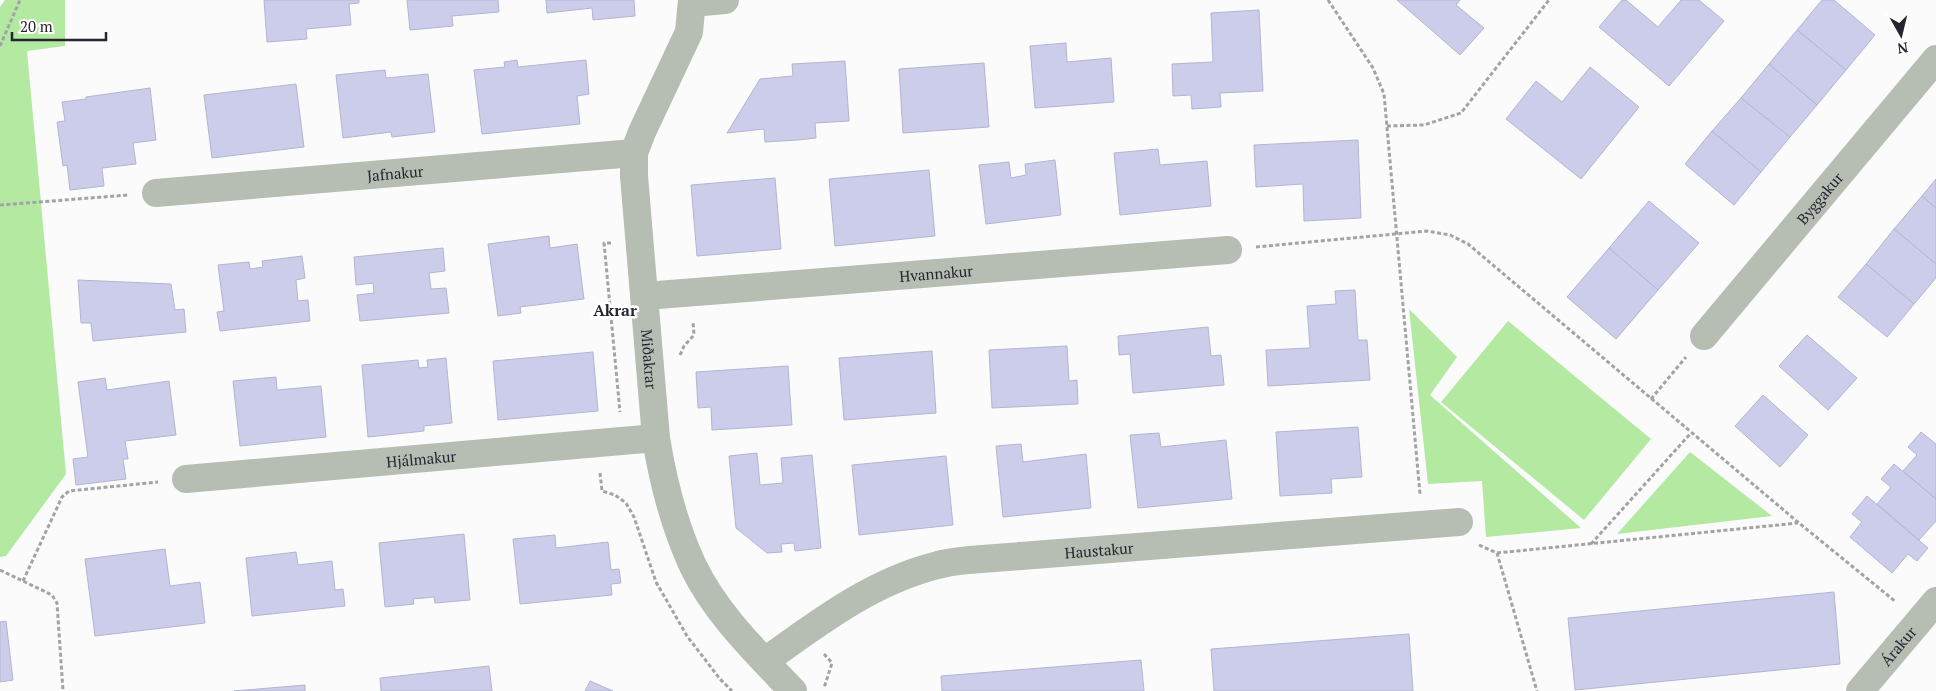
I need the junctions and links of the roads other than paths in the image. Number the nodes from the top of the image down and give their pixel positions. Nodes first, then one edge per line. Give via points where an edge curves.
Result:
1 (725, 0) edge
2 (692, 2) edge
3 (1936, 59) edge
4 (634, 153) junction
5 (156, 193) road end
6 (1228, 250) road end
7 (645, 296) junction
8 (1704, 336) road end
9 (656, 438) junction
10 (186, 479) road end
11 (1459, 522) dead end
12 (1928, 611) edge
13 (765, 661) junction
14 (793, 691) edge
15 (1860, 691) edge

1 - 2 street
2 - 4 street, Miðakrar via 689,32
3 - 8 street, Byggakur
4 - 5 street, Jafnakur
4 - 7 street, Miðakrar
6 - 7 street, Hvannakur
7 - 9 street, Miðakrar
9 - 10 street, Hjálmakur
9 - 13 street, Miðakrar via 674,517 694,567 718,605
11 - 13 street, Haustakur via 939,564 906,575 846,604
12 - 15 street, Árakur
13 - 14 street, Miðakrar

